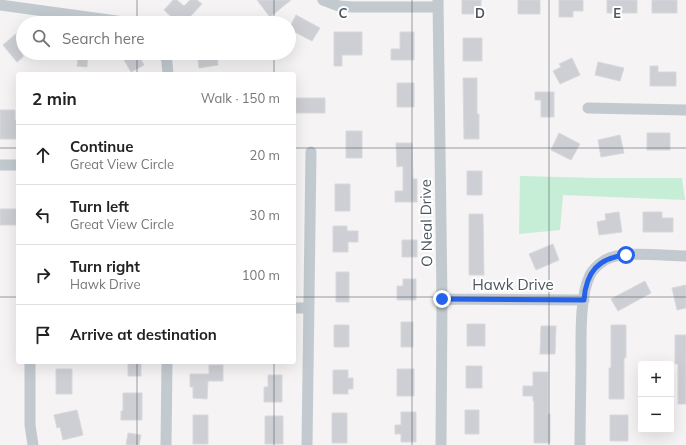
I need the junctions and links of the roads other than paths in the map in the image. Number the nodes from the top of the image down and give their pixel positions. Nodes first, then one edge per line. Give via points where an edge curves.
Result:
1 (323, 0) edge
2 (438, 4) edge
3 (0, 5) edge
4 (81, 16) edge
5 (167, 60) edge
6 (168, 72) edge
7 (588, 108) dead end
8 (686, 110) edge
9 (310, 152) dead end
10 (0, 165) edge
11 (16, 165) edge
12 (686, 256) edge
13 (442, 299) junction
14 (584, 300) junction
15 (296, 308) edge
16 (308, 308) junction
17 (30, 364) edge
18 (167, 364) edge
19 (33, 445) edge
20 (166, 445) edge
21 (307, 445) edge
22 (441, 445) edge
23 (580, 445) edge

1 - 2 street via 339,6 353,7
2 - 13 street, O Neal Drive
3 - 4 street
5 - 6 street
7 - 8 street
9 - 16 street
10 - 11 street
12 - 14 street via 614,256 596,267 590,275
13 - 14 street, Hawk Drive
13 - 22 street, O Neal Drive
14 - 23 street via 581,318
15 - 16 street
16 - 21 street
17 - 19 street via 30,433
18 - 20 street

